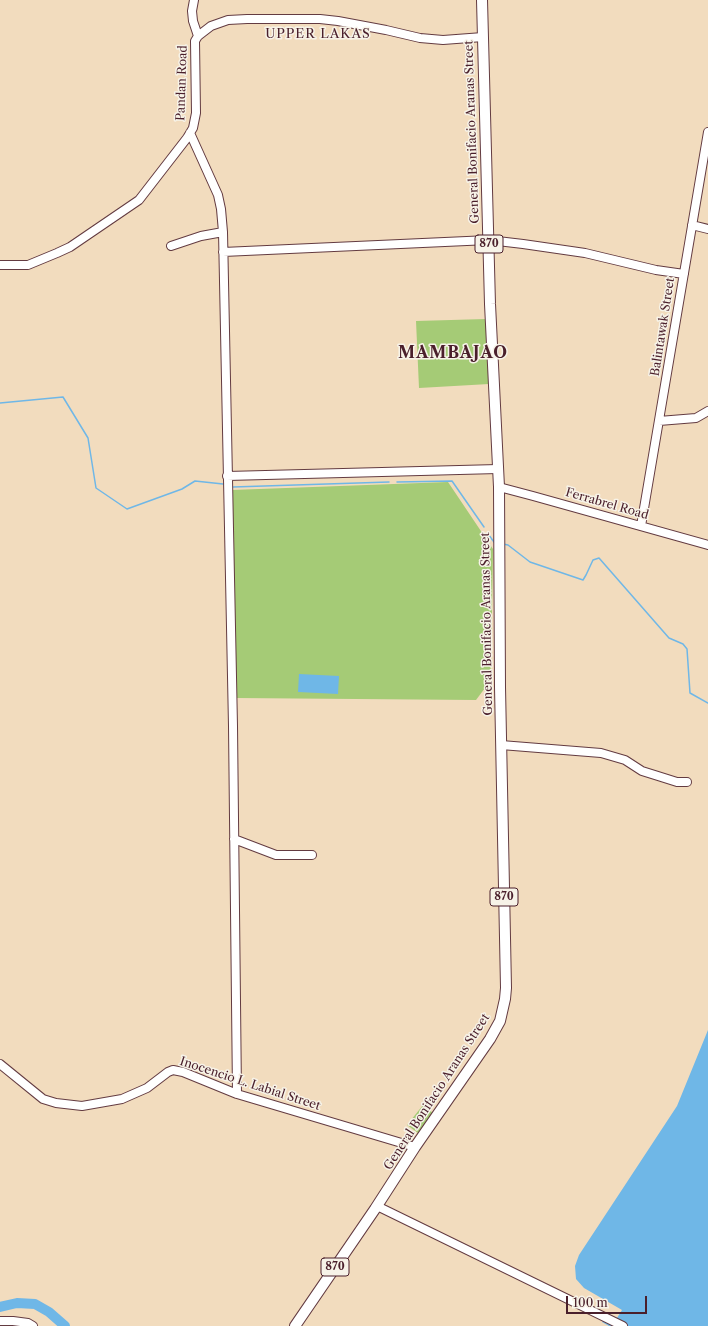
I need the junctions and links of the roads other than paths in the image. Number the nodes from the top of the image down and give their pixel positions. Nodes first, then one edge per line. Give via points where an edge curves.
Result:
1 (194, 0) edge
2 (482, 0) edge
3 (198, 36) junction
4 (483, 38) junction
5 (190, 133) junction
6 (708, 135) edge
7 (692, 225) junction
8 (708, 229) edge
9 (223, 232) junction
10 (489, 240) junction
11 (171, 246) dead end
12 (223, 252) junction
13 (0, 265) edge
14 (684, 274) junction
15 (708, 411) edge
16 (659, 421) junction
17 (498, 469) junction
18 (227, 476) junction
19 (499, 488) junction
20 (641, 526) junction
21 (708, 545) edge
22 (501, 744) junction
23 (687, 782) dead end
24 (234, 839) junction
25 (312, 855) dead end
26 (0, 1064) edge
27 (237, 1094) junction
28 (415, 1147) junction
29 (376, 1207) junction
30 (0, 1321) edge
31 (33, 1326) edge
32 (295, 1326) edge
33 (623, 1326) edge

1 - 3 street via 193,21
2 - 4 main road, General Bonifacio Aranas Street / 870
3 - 4 street, Pandan Road via 211,26 228,20 293,18 338,21 420,38
3 - 5 street, Pandan Road via 194,46 196,113
4 - 10 main road, General Bonifacio Aranas Street / 870
5 - 9 street via 218,195
5 - 13 street, Pandan Road via 138,200 114,218 70,247 37,262 28,265
6 - 7 street, Balintawak Street
7 - 8 street
7 - 14 street, Balintawak Street
9 - 11 street
9 - 12 street
10 - 12 street
10 - 14 street via 585,253
10 - 17 main road, General Bonifacio Aranas Street / 870
12 - 18 street
14 - 16 street, Balintawak Street
15 - 16 street via 696,418
16 - 20 street, Balintawak Street
17 - 18 street
17 - 19 main road, General Bonifacio Aranas Street / 870
18 - 24 street
19 - 20 street, Ferrabrel Road
19 - 22 main road, General Bonifacio Aranas Street / 870
20 - 21 street, Ferrabrel Road
22 - 23 street via 601,753 625,760 642,771 677,782
22 - 28 main road, General Bonifacio Aranas Street / 870 via 506,988 503,1010 490,1039
24 - 25 street via 276,855
24 - 27 street
26 - 27 street, Inocencio L. Labial Street via 43,1099 56,1104 82,1106 122,1099 147,1088 173,1070
27 - 28 street, Inocencio L. Labial Street
28 - 29 main road, General Bonifacio Aranas Street / 870
29 - 32 main road, 870
29 - 33 street
30 - 31 street via 13,1320

